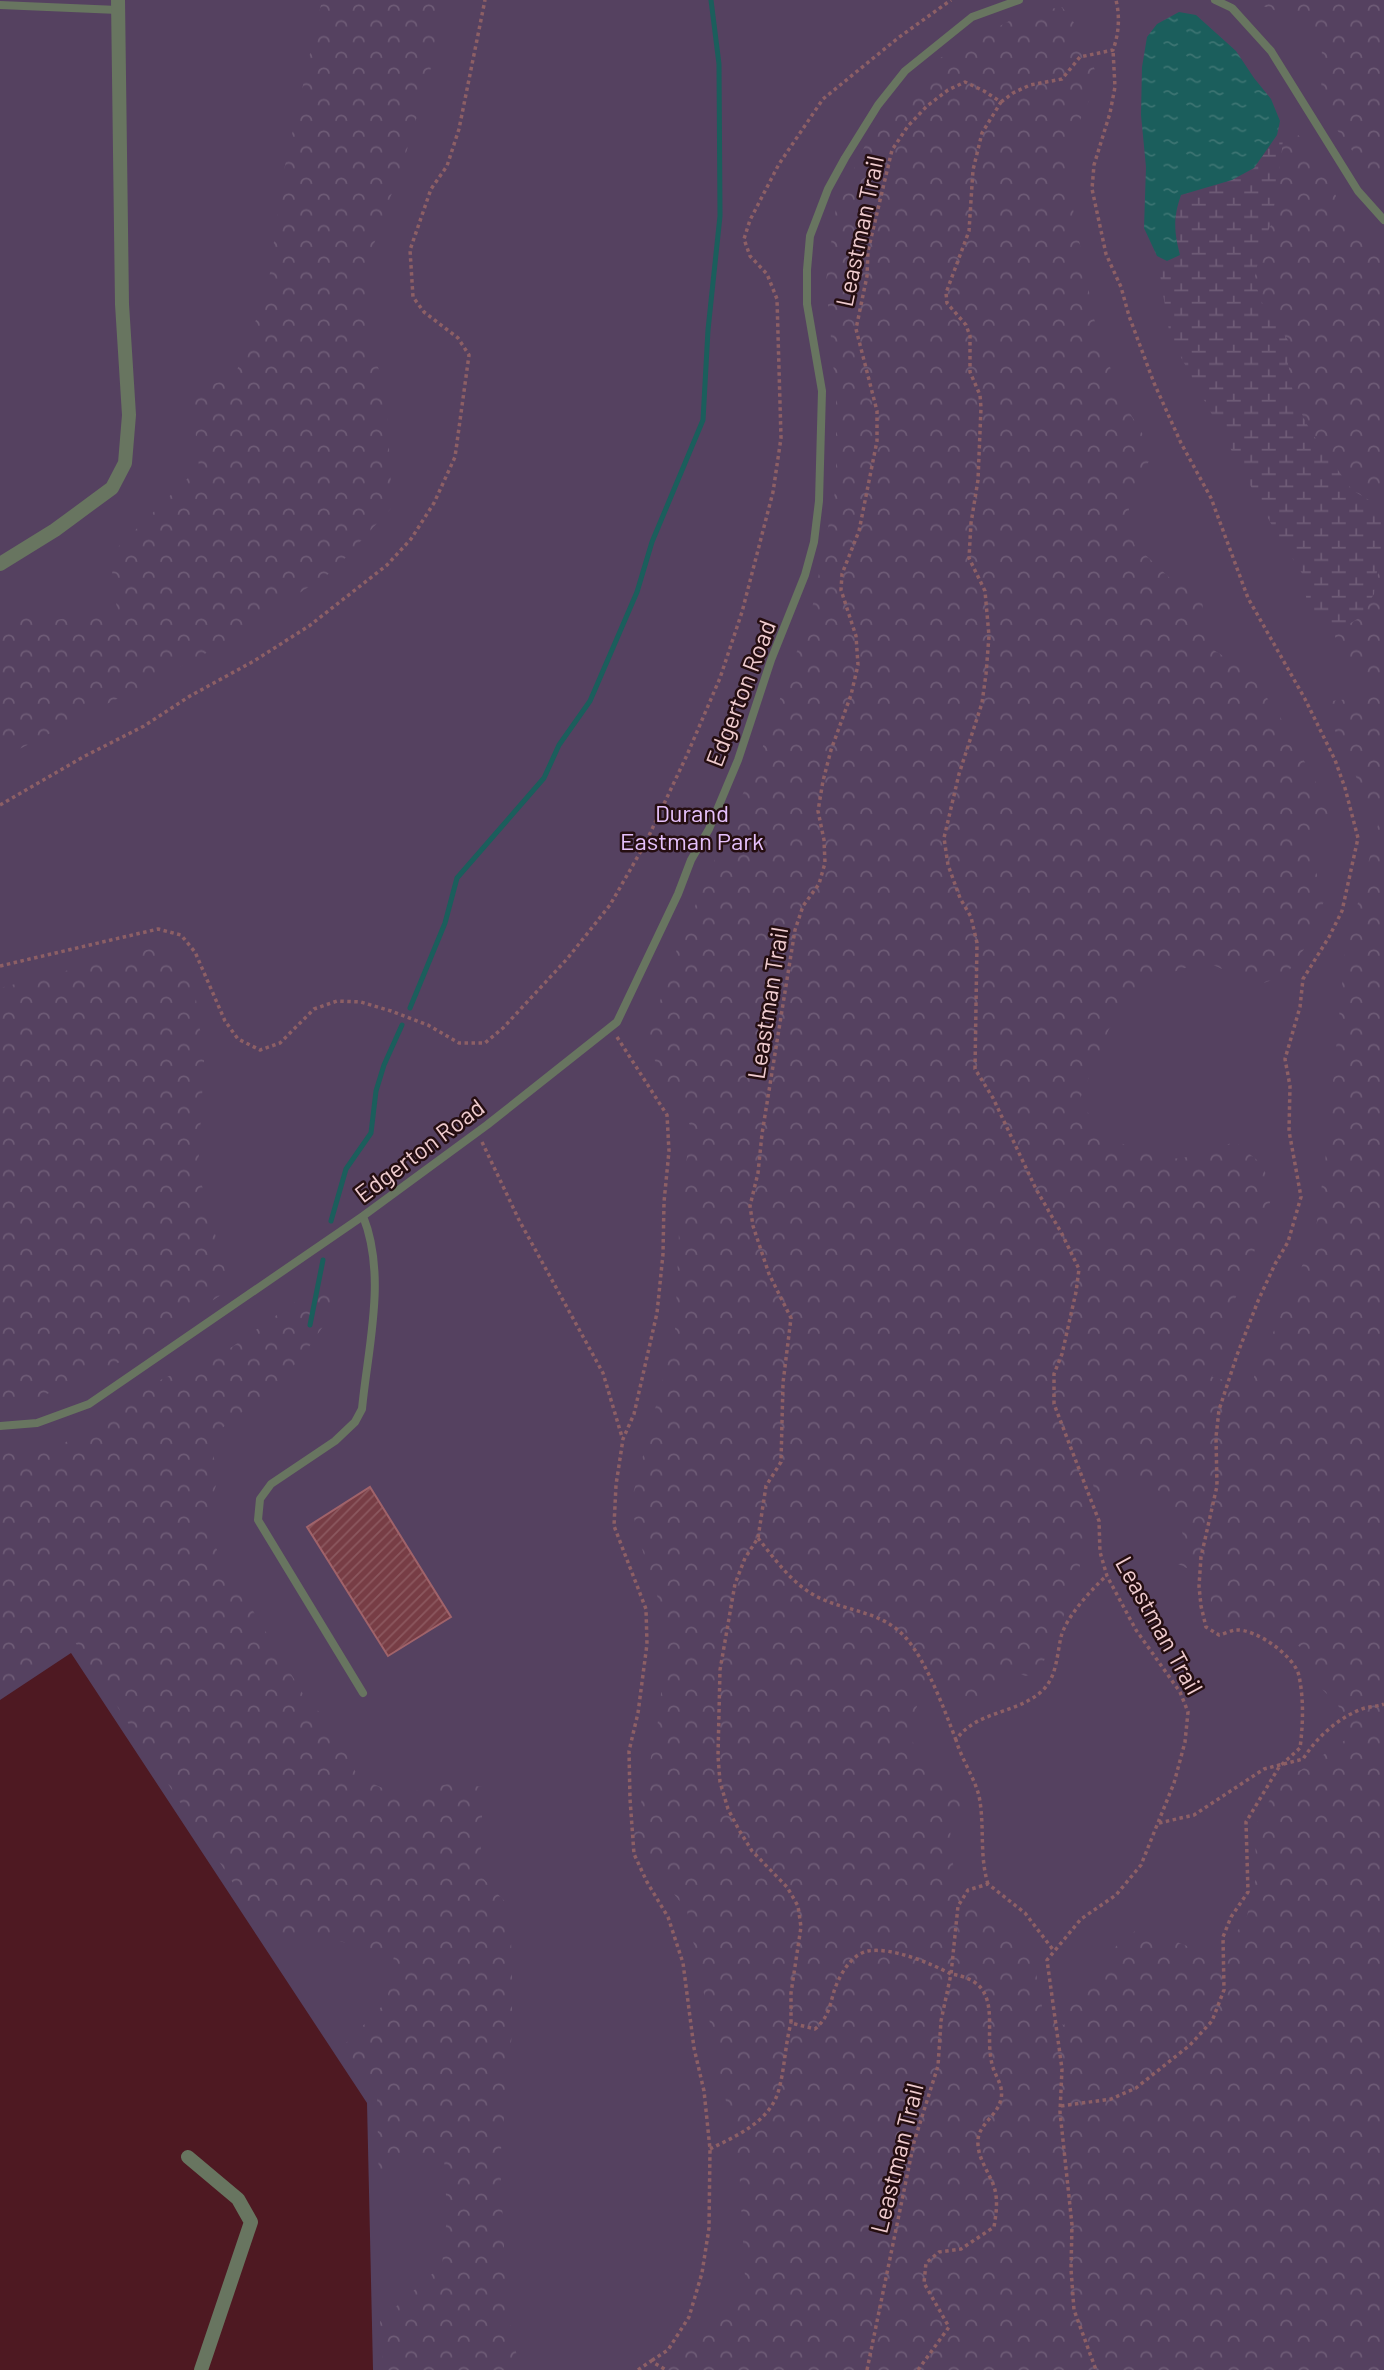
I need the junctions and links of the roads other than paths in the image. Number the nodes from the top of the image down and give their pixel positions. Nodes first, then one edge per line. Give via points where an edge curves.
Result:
1 (1019, 0) edge
2 (1215, 0) edge
3 (0, 5) edge
4 (118, 5) edge
5 (1384, 220) edge
6 (0, 564) edge
7 (363, 1216) junction
8 (0, 1426) edge
9 (363, 1692) dead end
10 (188, 2157) dead end
11 (201, 2370) edge

1 - 7 lane, Edgerton Road via 972,17 905,71 845,158 819,212 810,236 807,271 807,304 821,391 820,500 814,542 738,760 617,1022
2 - 5 lane via 1232,8 1271,51 1359,191
3 - 4 lane
4 - 6 street via 122,304 129,415 125,463 112,488
7 - 8 lane, Edgerton Road via 89,1404 37,1423
7 - 9 lane via 371,1236 374,1312 362,1409 335,1441 271,1484 260,1499 258,1520
10 - 11 street via 238,2199 251,2222

